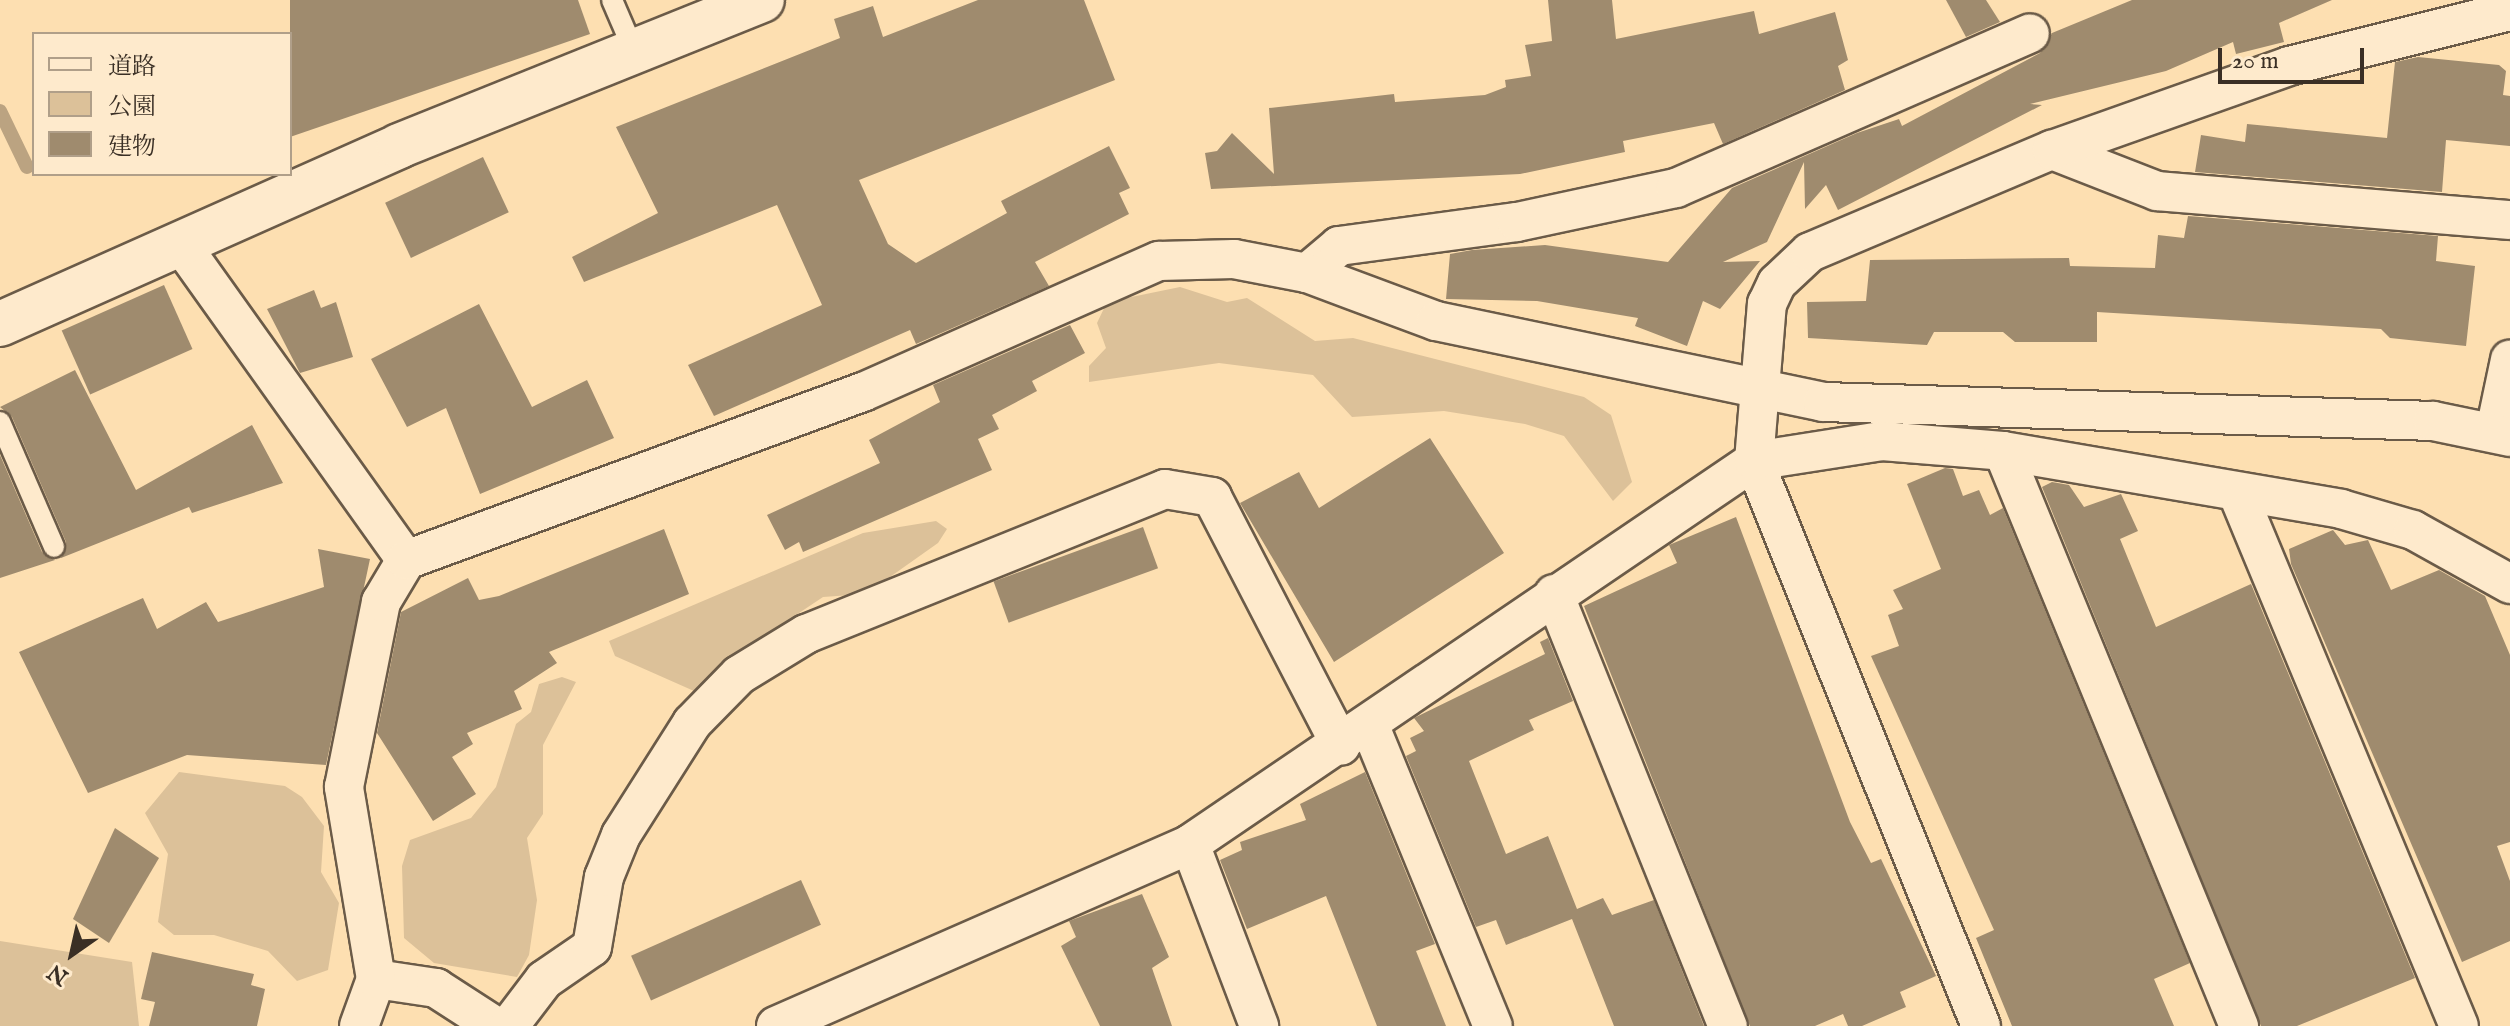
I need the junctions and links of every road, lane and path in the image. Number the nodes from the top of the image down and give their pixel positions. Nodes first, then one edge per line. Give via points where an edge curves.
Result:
1 (612, 0) edge
2 (762, 0) edge
3 (2510, 11) edge
4 (2030, 33) dead end
5 (634, 51) junction
6 (2052, 150) junction
7 (2510, 220) edge
8 (180, 243) junction
9 (1307, 273) junction
10 (0, 324) edge
11 (2510, 360) edge
12 (1758, 389) junction
13 (0, 422) edge
14 (2503, 434) edge
15 (2003, 451) junction
16 (1754, 461) junction
17 (2237, 492) junction
18 (54, 547) dead end
19 (406, 560) junction
20 (2510, 584) edge
21 (1554, 594) junction
22 (1355, 735) junction
23 (1190, 844) junction
24 (376, 979) junction
25 (359, 1026) edge
26 (495, 1026) edge
27 (509, 1026) edge
28 (776, 1026) edge
29 (1259, 1026) edge
30 (1493, 1026) edge
31 (1728, 1026) edge
32 (1981, 1026) edge
33 (2239, 1026) edge
34 (2459, 1026) edge

1 - 5 lane
2 - 5 street
3 - 6 street via 2289,66
4 - 9 street via 1676,188 1517,222 1339,246
5 - 8 street
6 - 7 street via 2157,191
6 - 12 street via 1810,252 1767,304
8 - 10 street
8 - 19 street
9 - 12 street via 1436,321
9 - 19 street via 1234,259 1159,261 1124,271 863,392
11 - 14 street
12 - 14 street via 1823,402 2299,415
12 - 16 street
13 - 18 lane
15 - 16 street via 1882,441
15 - 17 street
15 - 33 street
16 - 21 street
16 - 32 street
17 - 20 street via 2341,509 2413,530
17 - 34 street
19 - 24 street via 381,602 344,787
21 - 22 street
21 - 31 street
22 - 23 street
22 - 27 street via 1212,497 1165,489 806,634 739,675 692,723 621,835 592,947 544,980
22 - 30 street
23 - 28 street
23 - 29 street
24 - 25 street
24 - 26 street via 436,988

